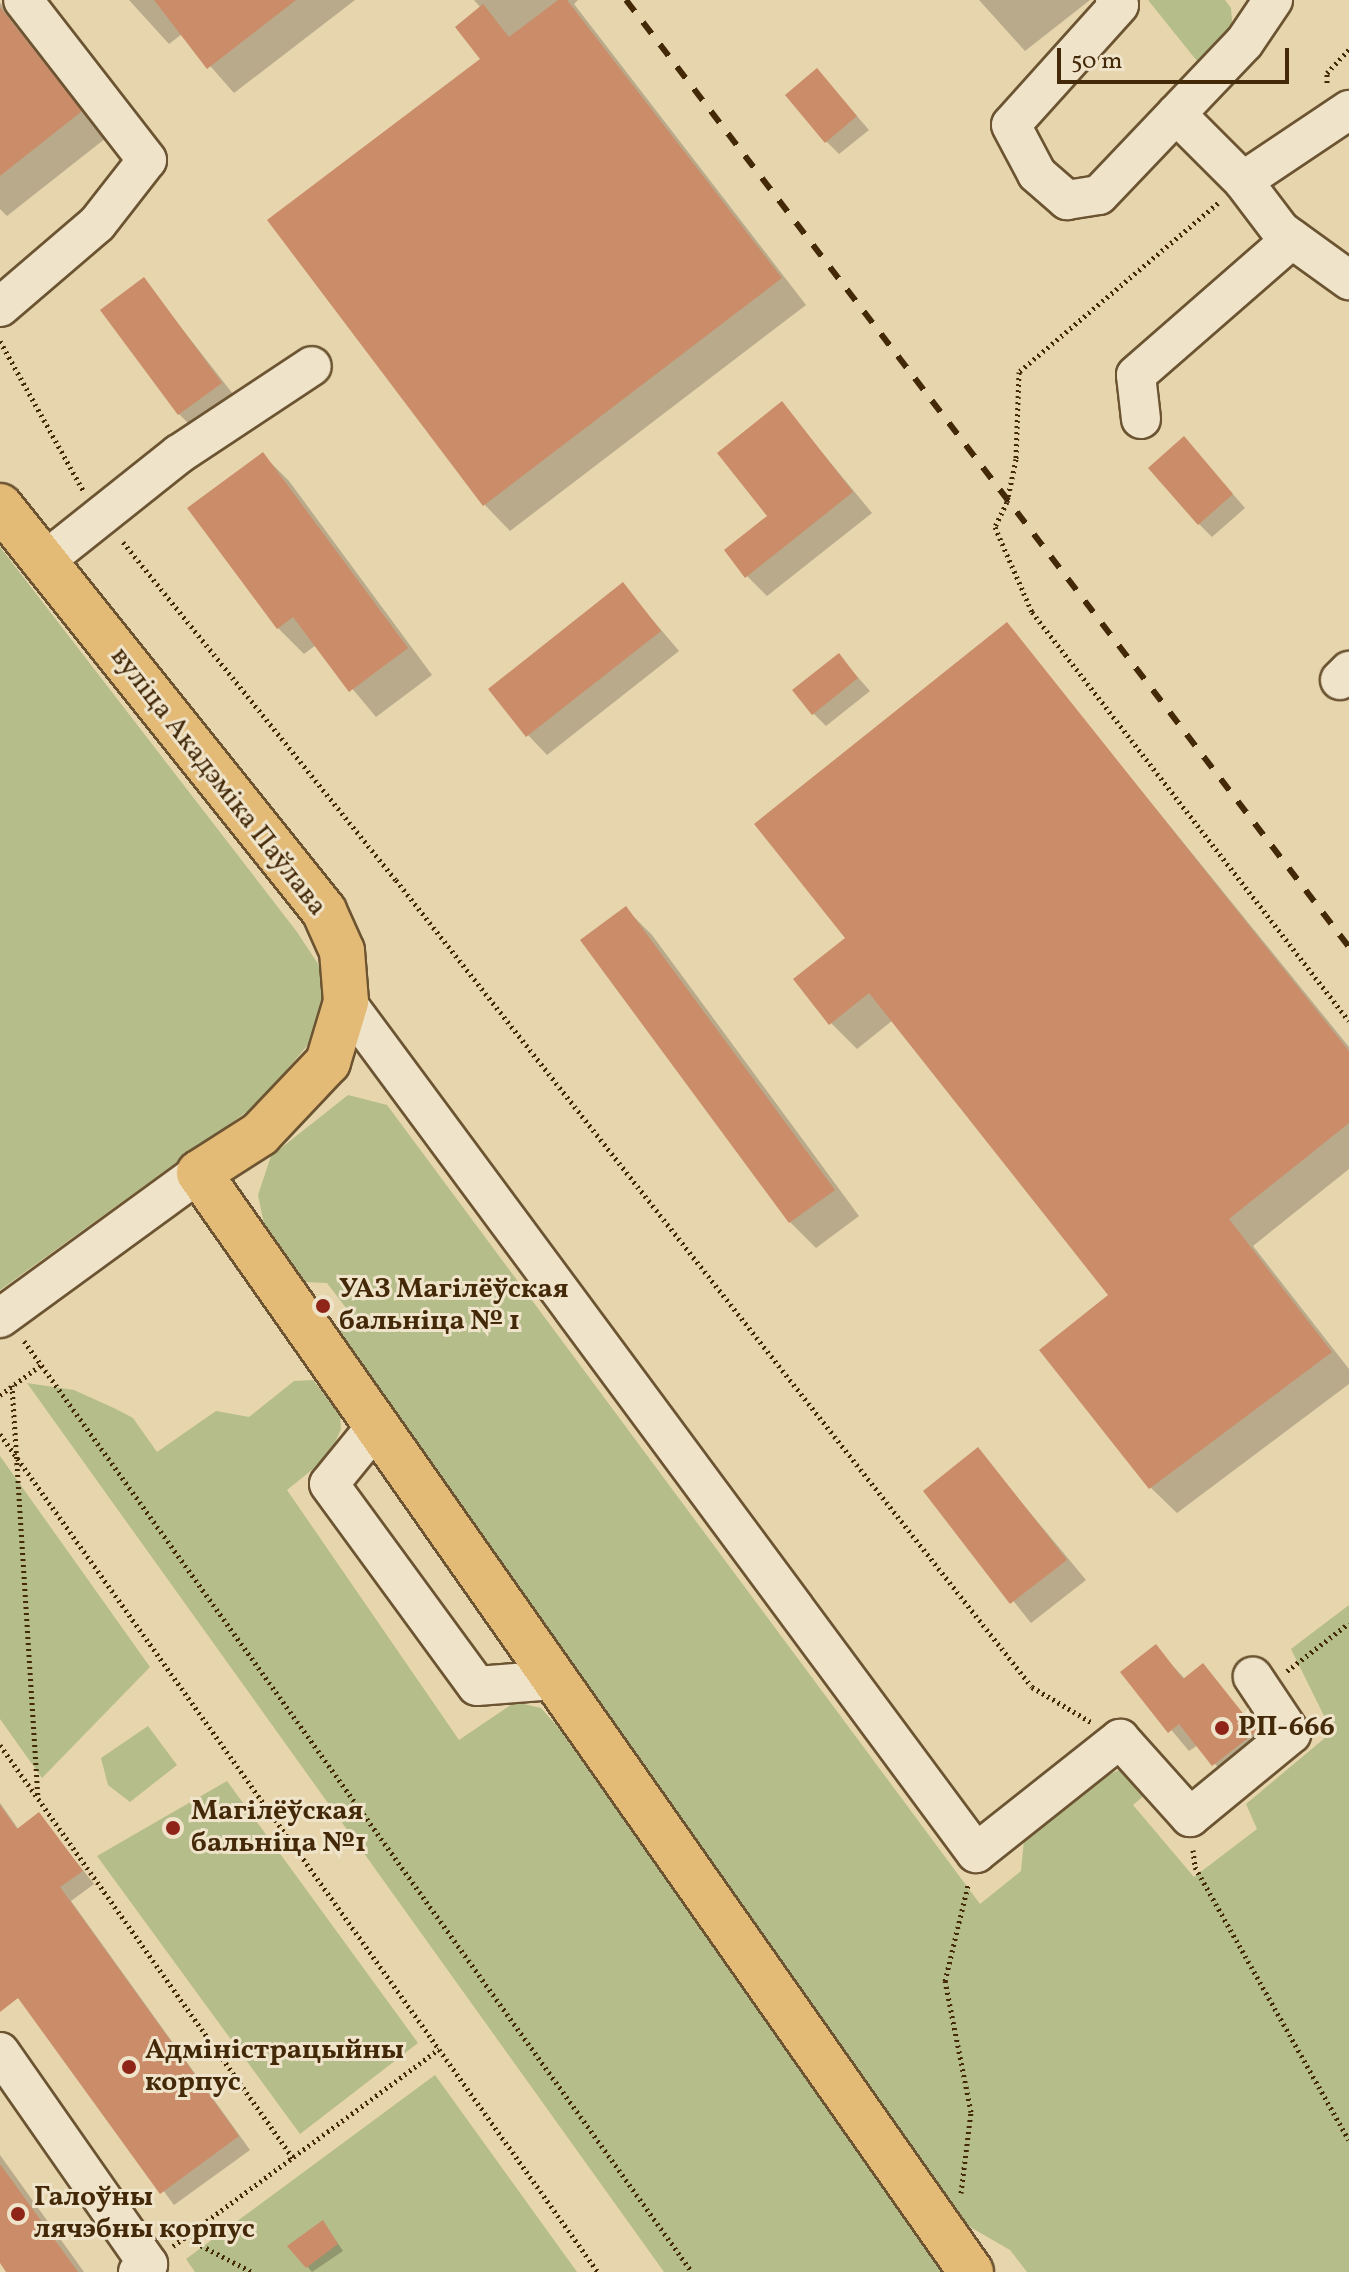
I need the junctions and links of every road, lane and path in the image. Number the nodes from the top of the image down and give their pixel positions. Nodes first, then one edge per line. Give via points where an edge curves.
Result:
1 (23, 0) edge
2 (1115, 0) edge
3 (1273, 0) edge
4 (1349, 110) edge
5 (1176, 114) junction
6 (1243, 181) junction
7 (1292, 239) junction
8 (1349, 280) edge
9 (0, 307) edge
10 (0, 340) edge
11 (312, 366) dead end
12 (1141, 419) dead end
13 (0, 506) edge
14 (102, 516) junction
15 (42, 563) junction
16 (346, 1002) junction
17 (1349, 1021) edge
18 (199, 1173) junction
19 (2, 1316) edge
20 (41, 1365) junction
21 (12, 1385) junction
22 (0, 1395) edge
23 (378, 1424) junction
24 (0, 1434) edge
25 (18, 1460) junction
26 (1349, 1623) edge
27 (554, 1680) junction
28 (1258, 1684) joint
29 (1120, 1739) junction
30 (0, 1745) edge
31 (38, 1798) junction
32 (1190, 1817) junction
33 (976, 1853) junction
34 (439, 2049) junction
35 (0, 2052) edge
36 (1349, 2140) edge
37 (293, 2158) junction
38 (185, 2237) junction
39 (963, 2261) edge
40 (147, 2269) edge
41 (252, 2272) edge
42 (598, 2272) edge
43 (692, 2272) edge

1 - 9 lane via 147,160 97,224
2 - 5 lane via 1119,5 1011,125 1030,162 1067,200 1099,195
3 - 5 lane via 1244,43
4 - 6 lane
5 - 6 lane
6 - 7 lane
6 - 17 path via 1103,306 1064,329 1019,372 1016,459 1007,502 995,527 1032,612
7 - 8 lane
7 - 12 lane via 1136,375
10 - 14 path
11 - 14 lane via 179,454
13 - 15 main road, вуліца Акадэміка Паўлава
14 - 15 lane
14 - 29 path via 1032,1687
15 - 16 main road, вуліца Акадэміка Паўлава via 324,911 342,951
16 - 18 main road, вуліца Акадэміка Паўлава via 328,1062 260,1134
16 - 33 lane
18 - 19 lane
18 - 23 main road
19 - 20 path
20 - 21 path
20 - 43 path
21 - 22 path
21 - 25 path
23 - 27 main road
23 - 27 lane via 329,1484 477,1686
24 - 25 path
25 - 31 path
25 - 34 path
26 - 28 path
27 - 39 main road
28 - 32 lane via 1291,1734
29 - 32 lane
29 - 33 lane
30 - 31 path
31 - 37 path
32 - 36 path via 1195,1867
33 - 39 path via 945,1981 971,2112
34 - 37 path
34 - 42 path
35 - 40 lane
37 - 38 path
38 - 40 path
38 - 41 path

